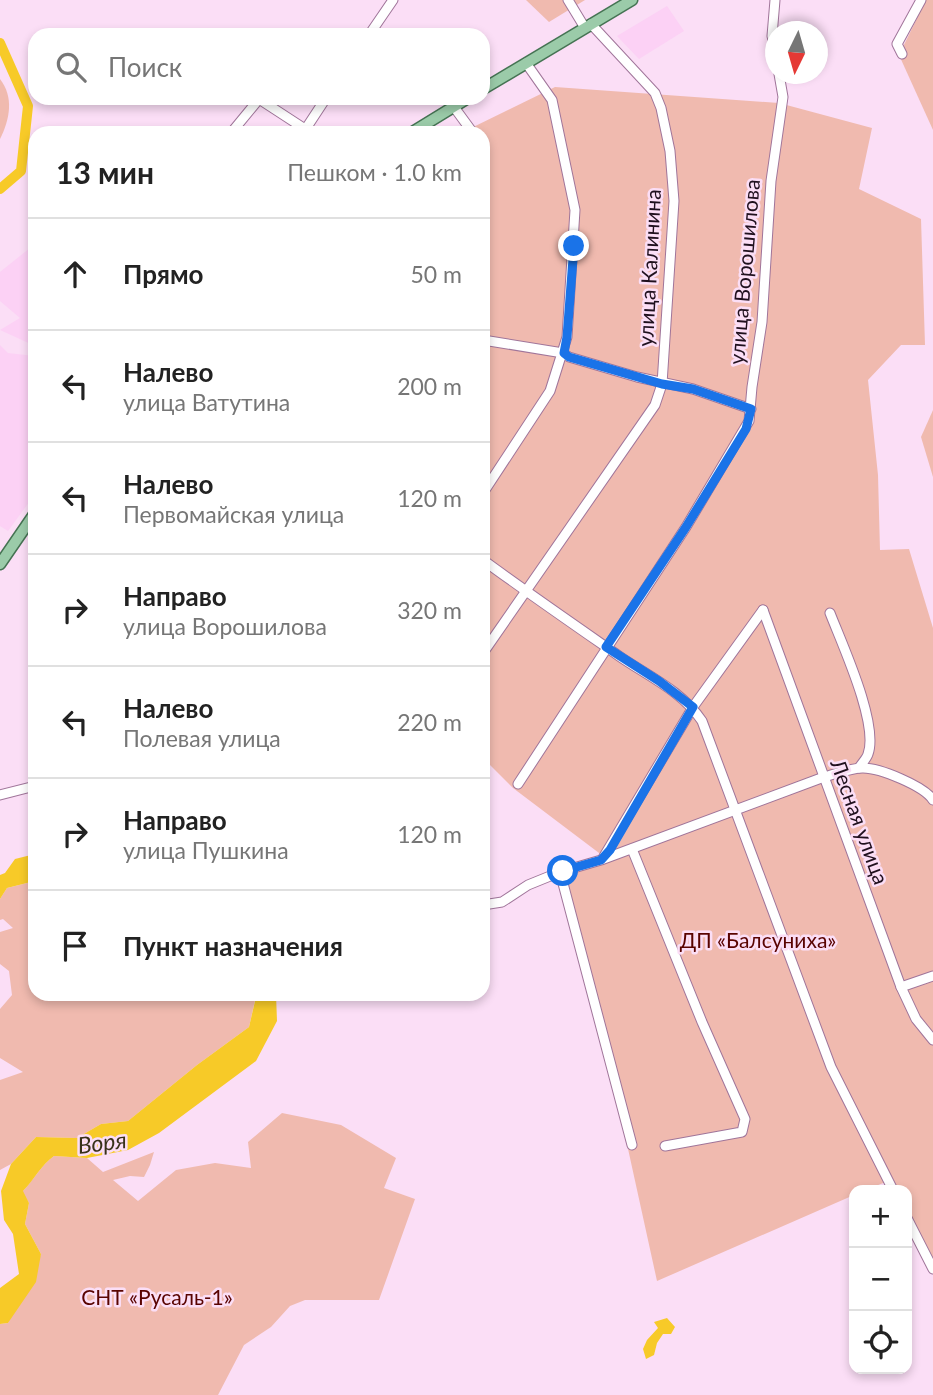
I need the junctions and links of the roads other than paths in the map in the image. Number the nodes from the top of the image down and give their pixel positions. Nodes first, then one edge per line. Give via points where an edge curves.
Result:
1 (393, 0) edge
2 (568, 0) edge
3 (632, 0) edge
4 (775, 0) edge
5 (921, 0) edge
6 (773, 21) edge
7 (588, 26) junction
8 (374, 28) edge
9 (902, 54) dead end
10 (526, 63) junction
11 (781, 84) edge
12 (490, 85) edge
13 (254, 105) edge
14 (267, 105) edge
15 (321, 105) edge
16 (457, 105) edge
17 (454, 107) junction
18 (236, 126) edge
19 (297, 126) edge
20 (307, 126) edge
21 (423, 126) edge
22 (468, 126) edge
23 (490, 341) edge
24 (564, 353) junction
25 (662, 384) junction
26 (751, 409) junction
27 (490, 482) edge
28 (28, 521) edge
29 (5, 547) edge
30 (0, 564) edge
31 (490, 565) edge
32 (526, 591) junction
33 (830, 612) dead end
34 (490, 643) edge
35 (606, 647) junction
36 (693, 707) junction
37 (859, 768) junction
38 (824, 777) junction
39 (518, 784) dead end
40 (28, 788) edge
41 (0, 795) edge
42 (932, 798) edge
43 (734, 809) junction
44 (632, 849) junction
45 (601, 860) junction
46 (560, 872) junction
47 (490, 904) edge
48 (933, 976) edge
49 (901, 987) junction
50 (933, 1040) edge
51 (632, 1146) dead end
52 (665, 1146) dead end
53 (890, 1185) edge
54 (912, 1227) edge
55 (933, 1267) edge

1 - 8 street
2 - 7 street, улица Калинина
3 - 7 main road
4 - 6 street
5 - 9 street via 897,44
7 - 10 main road
7 - 25 street, улица Калинина via 655,93 670,151 674,201
10 - 12 main road
10 - 24 street via 552,100 575,210
11 - 26 street, улица Ворошилова
13 - 18 street
14 - 19 street
15 - 20 street
16 - 17 main road
17 - 21 main road
17 - 22 street
23 - 24 street
24 - 25 street
24 - 27 street via 551,391
25 - 26 street via 693,389
25 - 32 street, улица Калинина via 655,405
26 - 35 street, улица Ворошилова via 746,429
28 - 29 main road
29 - 30 main road
31 - 32 street
32 - 34 street, улица Калинина
32 - 35 street
33 - 37 street via 867,715 868,754
35 - 36 street
35 - 39 street, улица Ворошилова
36 - 38 street, Лесная улица via 763,610
36 - 43 street
36 - 45 street
37 - 38 street
37 - 42 street via 876,768
38 - 43 street
38 - 49 street, Лесная улица
40 - 41 street
43 - 44 street
43 - 53 street via 831,1067
44 - 45 street
44 - 52 street via 745,1119 743,1132
45 - 46 street
46 - 47 street
46 - 51 street
48 - 49 street
49 - 50 street, Лесная улица via 916,1019
54 - 55 street

